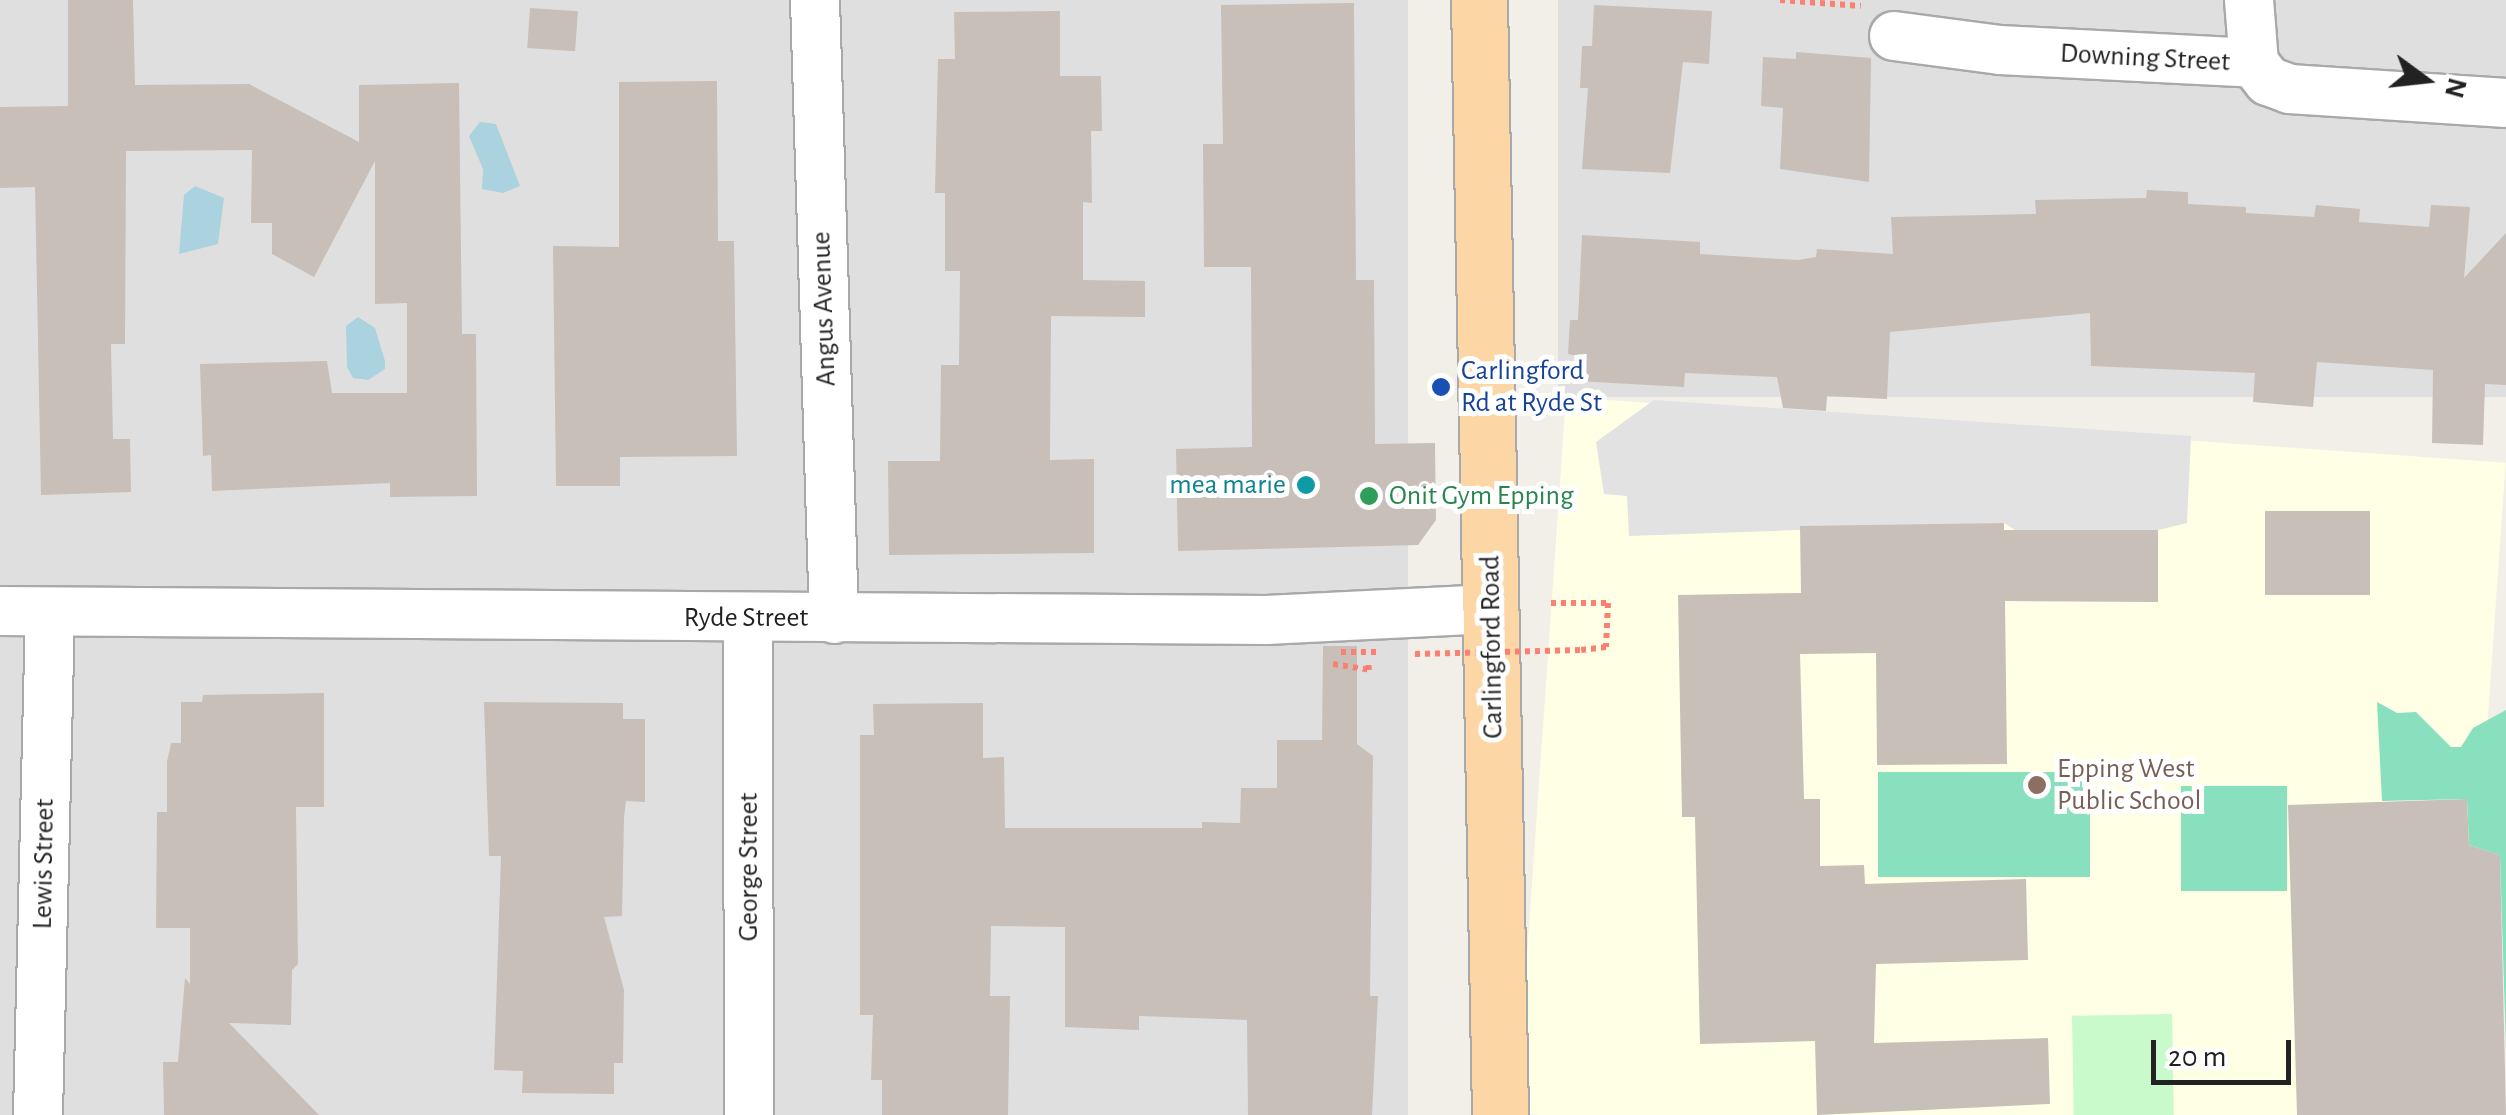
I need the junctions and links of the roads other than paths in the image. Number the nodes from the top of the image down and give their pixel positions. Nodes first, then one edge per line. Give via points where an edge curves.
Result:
1 (814, 0) edge
2 (1479, 0) edge
3 (2248, 0) edge
4 (1894, 36) road end
5 (2254, 63) junction
6 (2506, 102) edge
7 (1492, 609) junction
8 (0, 611) edge
9 (50, 613) junction
10 (748, 618) junction
11 (834, 618) junction
12 (38, 1115) edge
13 (749, 1115) edge
14 (1500, 1115) edge

1 - 11 street, Angus Avenue
2 - 7 main road, Carlingford Road
3 - 5 street
4 - 5 street, Downing Street via 2000,50
5 - 6 street, Downing Street via 2268,81 2290,89
7 - 11 street, Ryde Street via 1266,620
7 - 14 main road, Carlingford Road
8 - 9 street, Ryde Street
9 - 10 street, Ryde Street
9 - 12 street, Lewis Street
10 - 11 street, Ryde Street
10 - 13 street, George Street

